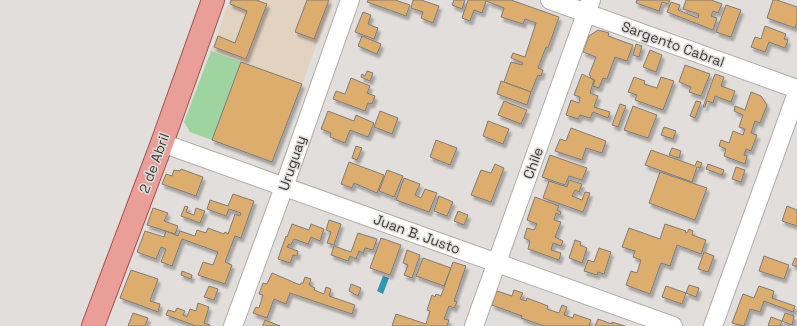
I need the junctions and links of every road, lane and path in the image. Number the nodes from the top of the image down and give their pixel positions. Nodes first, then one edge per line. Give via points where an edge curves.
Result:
1 (213, 0) edge
2 (350, 0) edge
3 (550, 0) edge
4 (588, 7) edge
5 (797, 89) edge
6 (797, 93) edge
7 (162, 142) junction
8 (284, 186) junction
9 (498, 263) junction
10 (93, 326) edge
11 (233, 326) edge
12 (474, 326) edge
13 (673, 326) edge
14 (713, 326) edge

1 - 7 main road, 2 de Abril
2 - 8 street, Uruguay
3 - 4 street, Sargento Cabral
4 - 5 street, Sargento Cabral
4 - 9 street, Chile
6 - 14 street
7 - 8 street, Juan B. Justo
7 - 10 main road, 2 de Abril
8 - 9 street, Juan B. Justo
8 - 11 street, Uruguay
9 - 12 street, Chile
9 - 13 street, Juan B. Justo

